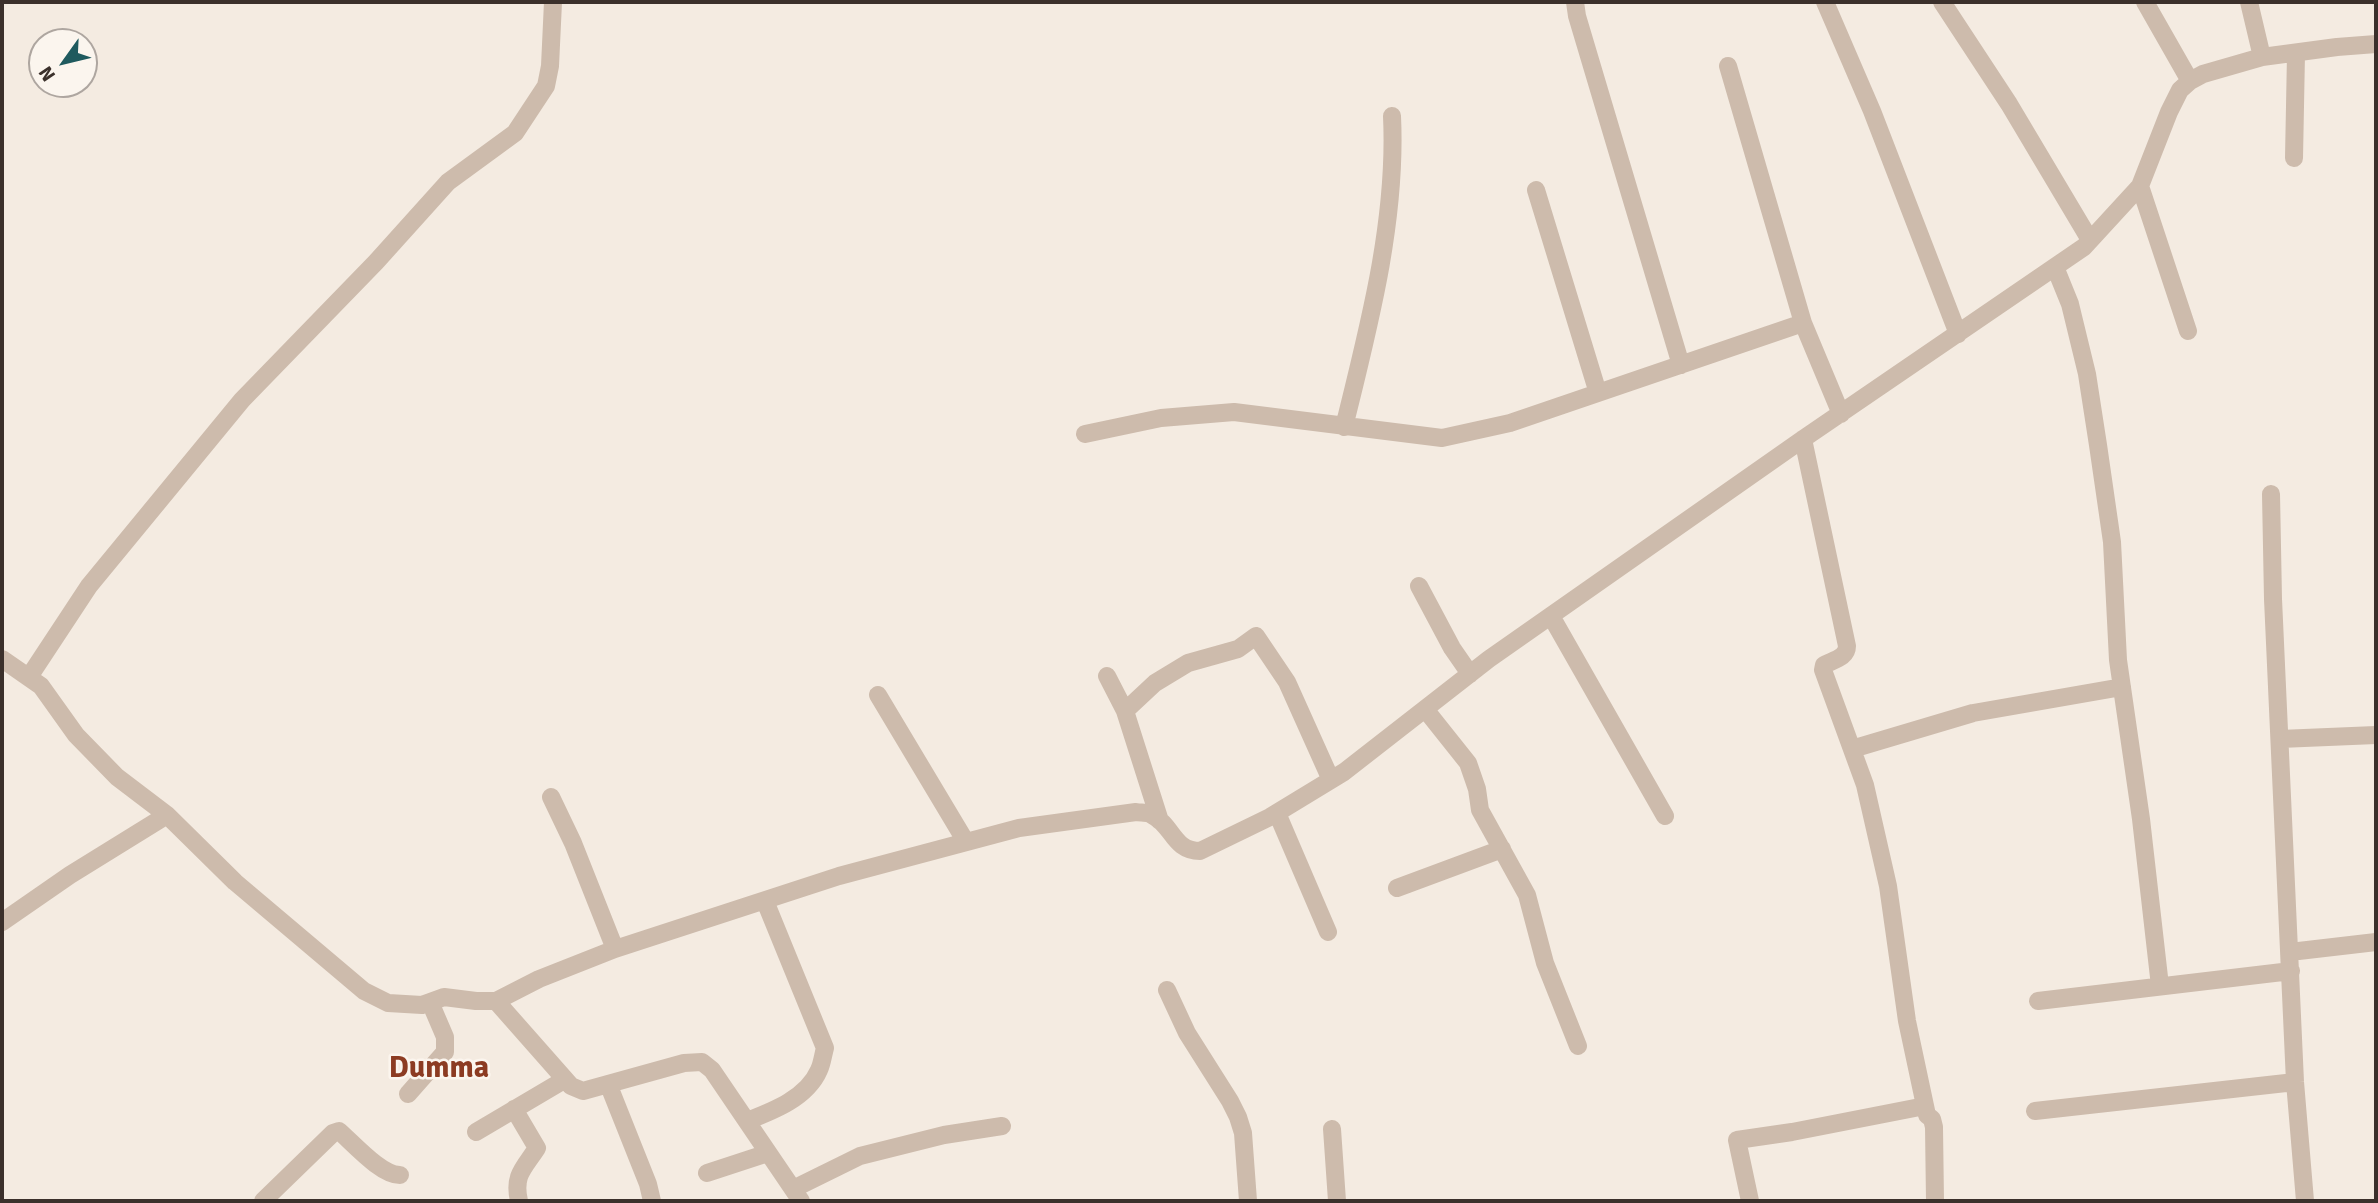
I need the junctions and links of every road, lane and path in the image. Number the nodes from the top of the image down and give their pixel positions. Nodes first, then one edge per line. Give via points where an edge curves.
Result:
1 (553, 2) edge
2 (1575, 2) edge
3 (1825, 2) edge
4 (1942, 2) edge
5 (2146, 2) edge
6 (2249, 2) edge
7 (2376, 44) edge
8 (2296, 54) junction
9 (2262, 57) junction
10 (1728, 66) dead end
11 (2190, 81) junction
12 (1392, 116) dead end
13 (2294, 158) dead end
14 (2140, 186) junction
15 (1536, 190) dead end
16 (2090, 240) junction
17 (2054, 267) junction
18 (1803, 323) junction
19 (2189, 331) dead end
20 (1958, 334) junction
21 (1681, 365) junction
22 (1598, 393) junction
23 (1841, 414) junction
24 (1344, 427) junction
25 (1085, 434) dead end
26 (1803, 439) junction
27 (2272, 494) dead end
28 (1419, 586) dead end
29 (1550, 616) junction
30 (2, 659) edge
31 (1470, 674) junction
32 (1107, 676) dead end
33 (29, 677) junction
34 (2122, 687) junction
35 (878, 695) dead end
36 (1425, 709) junction
37 (1125, 712) junction
38 (2376, 736) edge
39 (2280, 739) junction
40 (1852, 749) junction
41 (1331, 780) junction
42 (551, 797) dead end
43 (1277, 813) junction
44 (167, 815) junction
45 (1665, 816) dead end
46 (1160, 821) junction
47 (967, 842) junction
48 (1502, 849) junction
49 (1397, 888) dead end
50 (765, 901) junction
51 (2, 922) edge
52 (1328, 932) dead end
53 (2376, 942) edge
54 (615, 949) junction
55 (2290, 952) junction
56 (2291, 971) junction
57 (2160, 986) junction
58 (1167, 990) dead end
59 (496, 1000) junction
60 (2038, 1001) dead end
61 (430, 1002) junction
62 (1578, 1046) dead end
63 (564, 1080) junction
64 (2295, 1082) junction
65 (609, 1086) junction
66 (408, 1094) dead end
67 (1925, 1106) junction
68 (514, 1109) junction
69 (2035, 1111) dead end
70 (747, 1121) junction
71 (1002, 1126) dead end
72 (1332, 1129) dead end
73 (475, 1132) dead end
74 (768, 1153) junction
75 (708, 1173) dead end
76 (400, 1175) dead end
77 (797, 1195) edge
78 (264, 1201) edge
79 (519, 1201) edge
80 (652, 1201) edge
81 (1248, 1201) edge
82 (1337, 1201) edge
83 (1750, 1201) edge
84 (1935, 1201) edge
85 (2305, 1201) edge

1 - 33 street via 546,86 515,133 448,182 242,400 89,586
2 - 21 street
3 - 20 street
4 - 16 street
5 - 11 street
6 - 9 street
7 - 8 street
8 - 9 street
8 - 13 street
9 - 11 street
10 - 18 street
11 - 14 street via 2169,112
12 - 24 street via 1389,203
14 - 16 street
14 - 19 street
15 - 22 street
16 - 17 street
17 - 20 street
17 - 34 street via 2070,304 2089,386 2112,542
18 - 21 street
18 - 23 street
20 - 23 street
21 - 22 street
22 - 24 street via 1510,423 1442,438
23 - 26 street
24 - 25 street via 1234,412 1161,418
26 - 29 street
26 - 40 street via 1847,646 1844,656 1824,665 1823,670
27 - 39 street
28 - 31 street
29 - 31 street
29 - 45 street
30 - 33 street
31 - 36 street
32 - 37 street
33 - 44 street via 117,777
34 - 40 street via 1973,713
34 - 57 street
35 - 47 street
36 - 41 street
36 - 48 street via 1468,763 1480,810
37 - 41 street via 1155,683 1188,663 1238,649 1256,636 1287,682
37 - 46 street
38 - 39 street
39 - 55 street
40 - 67 street via 1888,886 1907,1021
41 - 43 street
42 - 54 street
43 - 46 street via 1200,851 1181,845
43 - 52 street
44 - 51 street
44 - 61 street via 235,882 364,991 388,1003
46 - 47 street via 1151,813 1136,813 1019,828
47 - 50 street
48 - 49 street
48 - 62 street via 1527,895 1545,963
50 - 54 street
50 - 70 street via 825,1048 808,1088 778,1109
53 - 55 street
54 - 59 street
55 - 56 street
56 - 57 street
56 - 64 street
57 - 60 street
58 - 81 street via 1187,1033 1238,1117
59 - 61 street via 444,997
59 - 63 street
61 - 66 street via 443,1031 445,1052
63 - 65 street via 583,1091
63 - 68 street
64 - 69 street
64 - 85 street
65 - 70 street via 684,1063 702,1062
65 - 80 street
67 - 83 street via 1737,1140
67 - 84 street via 1934,1127
68 - 73 street
68 - 79 street via 537,1148 519,1175
70 - 74 street
71 - 77 street via 860,1156
72 - 82 street
74 - 75 street
74 - 77 street
76 - 78 street via 381,1168 339,1131

